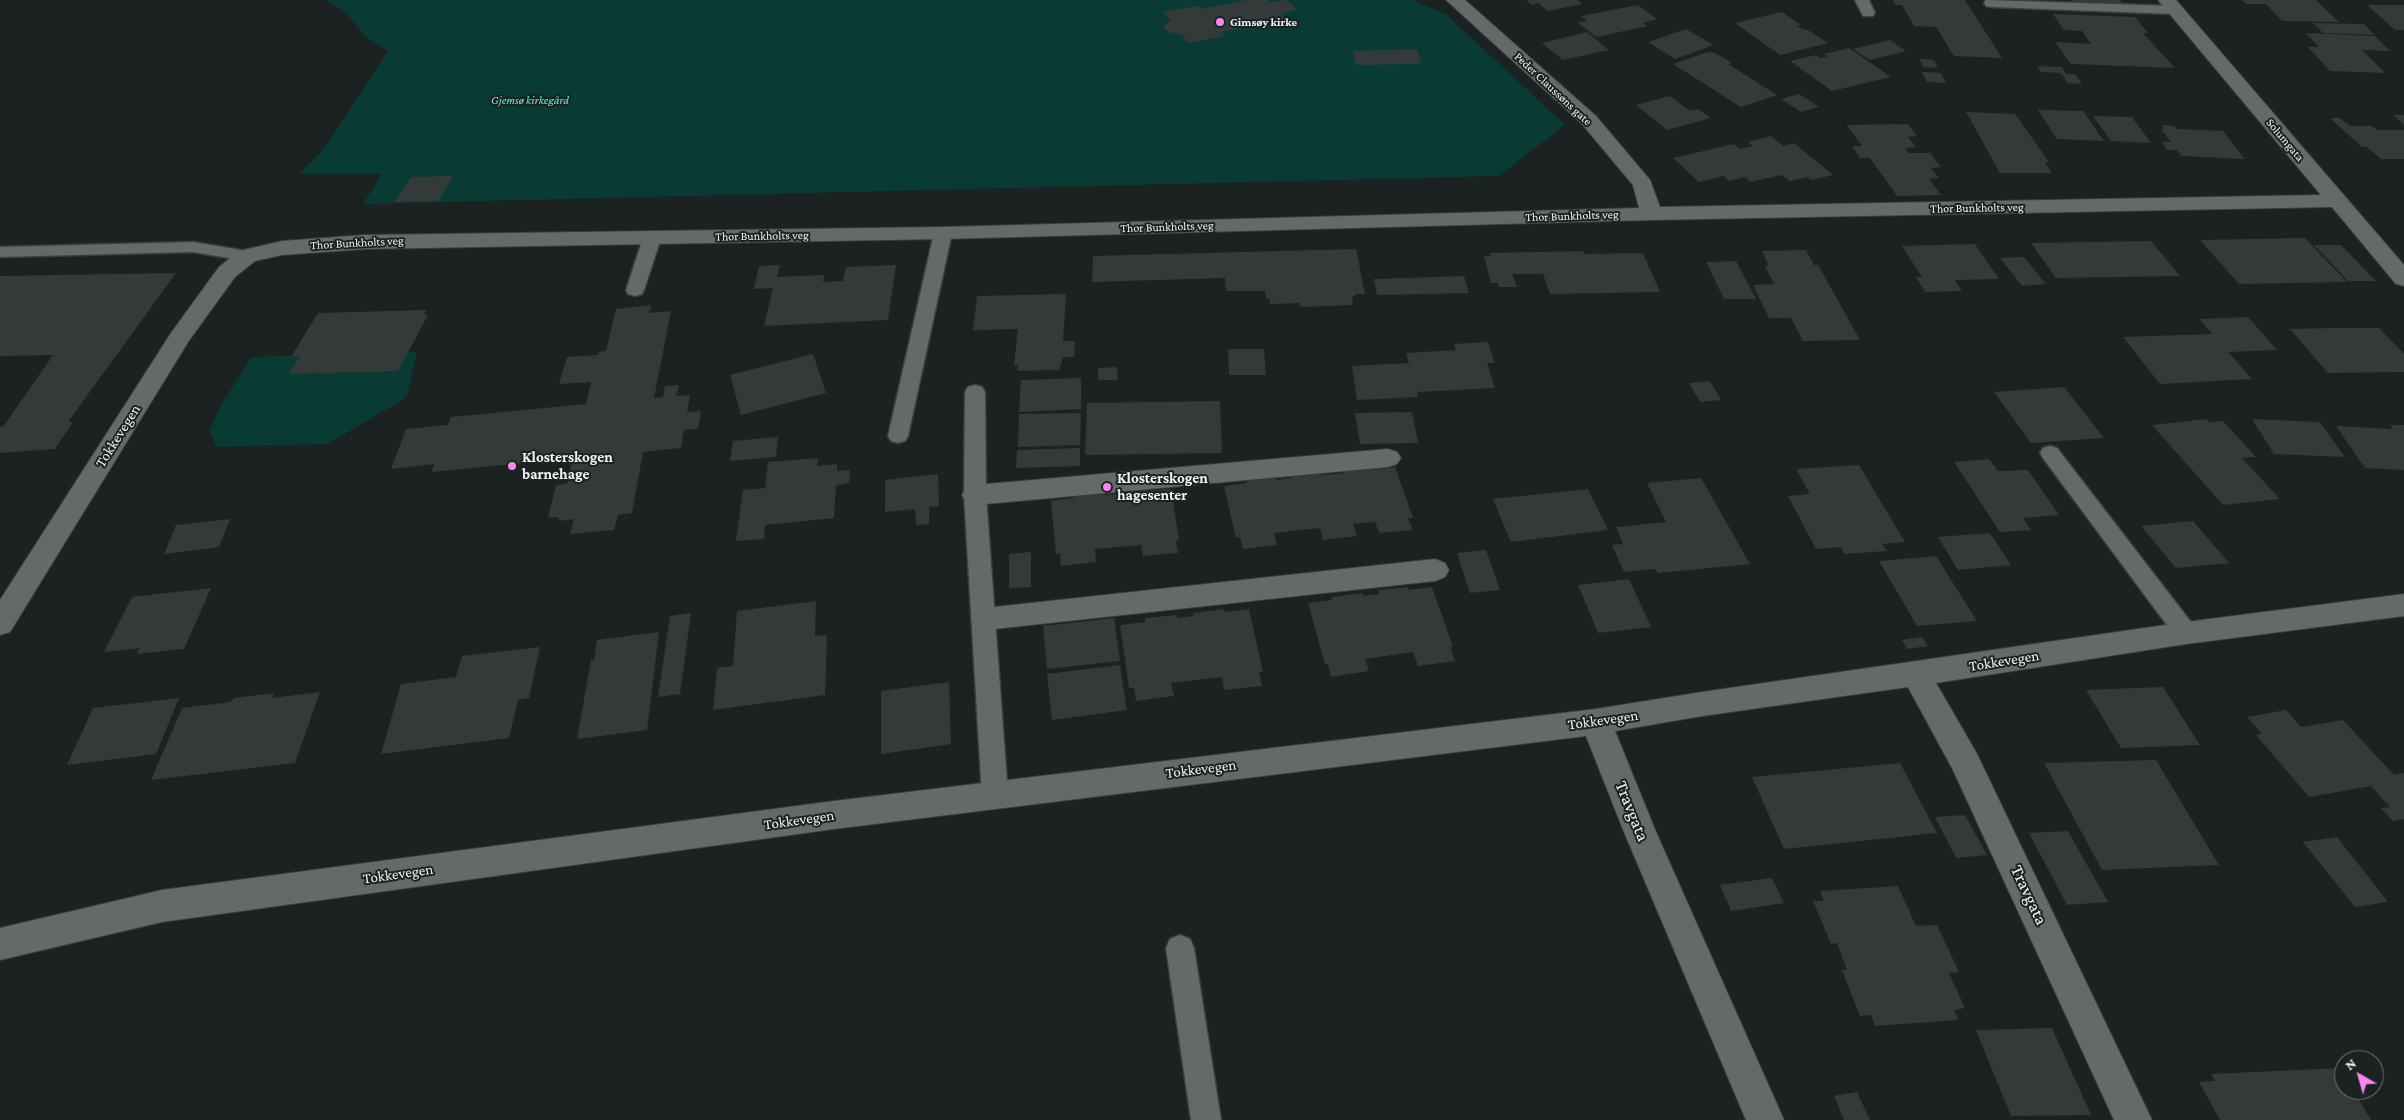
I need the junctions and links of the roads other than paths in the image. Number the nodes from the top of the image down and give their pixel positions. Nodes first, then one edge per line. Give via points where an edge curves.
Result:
1 (1455, 0) edge
2 (1991, 3) dead end
3 (2170, 5) edge
4 (2336, 201) junction
5 (1651, 214) junction
6 (943, 234) junction
7 (652, 238) junction
8 (0, 252) edge
9 (247, 256) junction
10 (2404, 279) edge
11 (635, 290) dead end
12 (975, 392) dead end
13 (898, 436) dead end
14 (2050, 453) dead end
15 (1388, 458) dead end
16 (975, 495) junction
17 (1435, 570) dead end
18 (2404, 605) edge
19 (984, 619) junction
20 (0, 624) edge
21 (2186, 633) junction
22 (1916, 674) junction
23 (1596, 722) junction
24 (995, 796) junction
25 (0, 944) edge
26 (1180, 948) dead end
27 (1206, 1120) edge
28 (1765, 1120) edge
29 (2133, 1120) edge

1 - 5 street, Peder Claussøns gate via 1589,120 1643,184
2 - 3 lane
3 - 4 street, Solumgata
4 - 5 street, Thor Bunkholts veg
4 - 10 street, Solumgata
5 - 6 street, Thor Bunkholts veg
6 - 7 street, Thor Bunkholts veg
6 - 13 lane
7 - 9 street, Thor Bunkholts veg via 364,242 282,248
7 - 11 lane
8 - 9 lane, Thor Bunkholts veg via 193,247
9 - 20 street, Tokkevegen via 226,272 179,338
12 - 16 lane
14 - 21 lane
15 - 16 street
16 - 19 lane
17 - 19 street
18 - 21 street, Tokkevegen
19 - 24 lane
21 - 22 street, Tokkevegen
22 - 23 street, Tokkevegen
22 - 29 street, Travgata via 1966,763
23 - 24 street, Tokkevegen
23 - 28 street, Travgata
24 - 25 street, Tokkevegen via 824,816 162,906
26 - 27 lane

